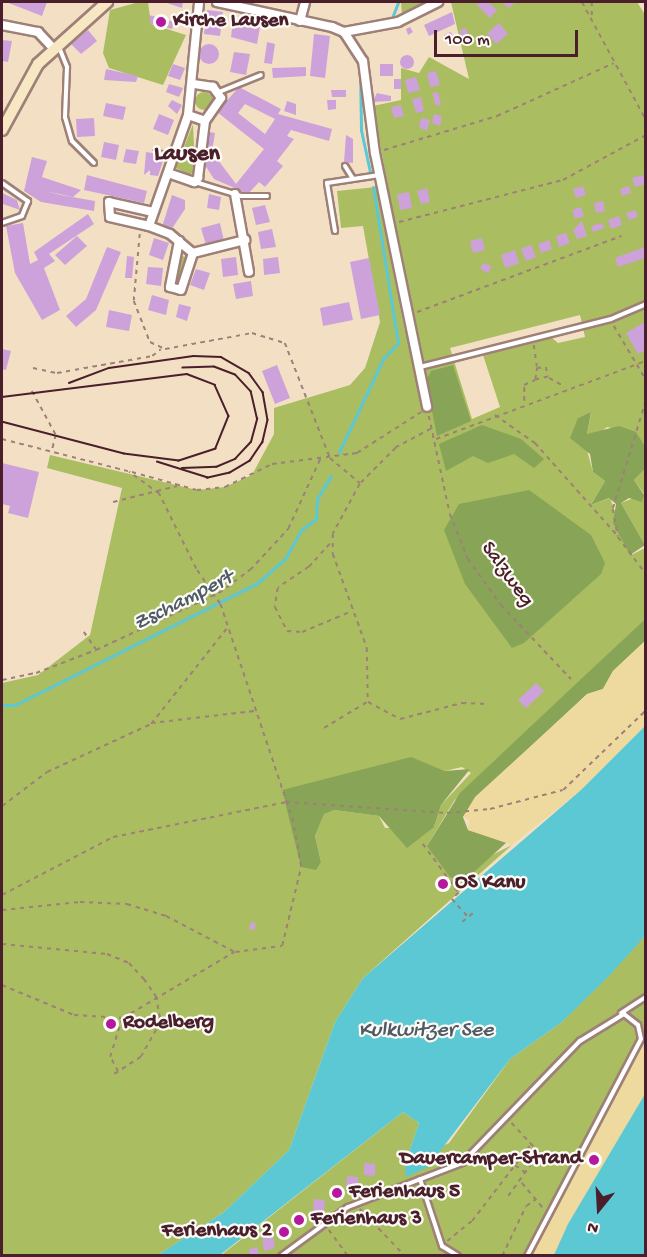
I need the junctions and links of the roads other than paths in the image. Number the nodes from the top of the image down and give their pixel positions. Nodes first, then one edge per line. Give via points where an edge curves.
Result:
1 (107, 2) edge
2 (199, 2) edge
3 (217, 2) edge
4 (305, 2) edge
5 (438, 2) edge
6 (300, 21) junction
7 (2, 25) edge
8 (344, 32) junction
9 (55, 46) junction
10 (261, 75) dead end
11 (193, 84) junction
12 (219, 92) junction
13 (188, 115) junction
14 (205, 121) junction
15 (2, 130) edge
16 (94, 163) dead end
17 (345, 166) dead end
18 (166, 170) junction
19 (380, 175) junction
20 (353, 179) junction
21 (194, 182) junction
22 (2, 183) edge
23 (235, 194) junction
24 (267, 196) dead end
25 (153, 212) junction
26 (2, 223) edge
27 (146, 226) junction
28 (335, 231) dead end
29 (245, 240) junction
30 (179, 241) junction
31 (193, 253) junction
32 (249, 272) dead end
33 (645, 304) edge
34 (420, 367) junction
35 (427, 407) road end
36 (645, 997) edge
37 (619, 1015) junction
38 (645, 1031) edge
39 (641, 1039) junction
40 (420, 1179) junction
41 (281, 1256) edge
42 (458, 1256) edge
43 (527, 1256) edge

1 - 9 main road
2 - 11 street
3 - 6 street
4 - 6 street
5 - 8 street via 398,22
6 - 8 street
7 - 9 street via 38,32
8 - 19 street via 363,61
9 - 15 main road via 23,84
9 - 16 lane via 65,54 65,117 72,141
10 - 12 lane
11 - 12 street
11 - 13 street
12 - 14 street via 221,98
13 - 14 street
13 - 18 street
14 - 21 street
17 - 20 lane
18 - 21 street
18 - 25 street
19 - 20 lane
19 - 34 street
20 - 28 lane via 327,183
21 - 23 lane
22 - 26 lane via 28,201 22,216
23 - 24 lane
23 - 29 street
25 - 27 street
25 - 27 street via 109,202 110,218
27 - 30 street
29 - 31 street
29 - 32 street
30 - 31 street
30 - 31 street via 170,287 181,290
33 - 34 lane via 610,320
34 - 35 street
36 - 37 lane
37 - 39 lane via 632,1018
37 - 40 lane via 580,1041 462,1163
38 - 39 lane
39 - 43 lane
40 - 41 lane via 355,1204
40 - 42 lane via 442,1246

